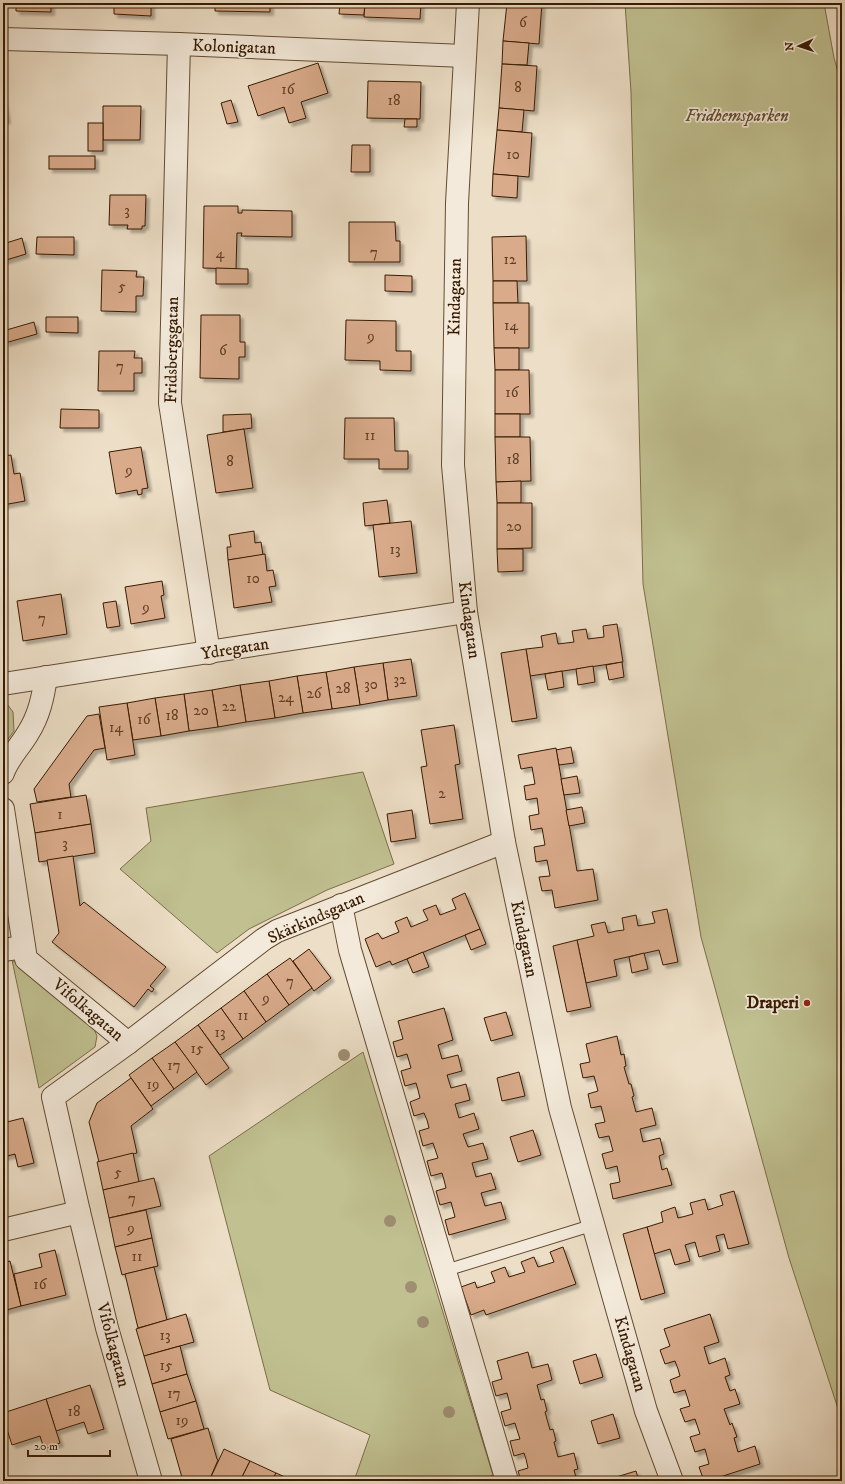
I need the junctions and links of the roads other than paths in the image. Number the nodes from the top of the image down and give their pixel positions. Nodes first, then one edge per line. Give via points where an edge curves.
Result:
1 (468, 3) edge
2 (3, 39) edge
3 (179, 44) junction
4 (464, 56) junction
5 (466, 612) junction
6 (209, 652) junction
7 (46, 677) junction
8 (3, 684) edge
9 (3, 773) edge
10 (3, 809) edge
11 (504, 842) junction
12 (341, 905) junction
13 (13, 949) edge
14 (128, 1043) junction
15 (79, 1212) junction
16 (593, 1225) junction
17 (3, 1230) edge
18 (444, 1271) junction
19 (146, 1480) edge
20 (507, 1481) edge
21 (672, 1481) edge

1 - 4 street, Kindagatan
2 - 3 street, Kolonigatan
3 - 4 street, Kolonigatan
3 - 6 street, Fridsbergsgatan via 170,402
4 - 5 street, Kindagatan via 457,202 453,465
5 - 6 street, Ydregatan
5 - 11 street, Kindagatan
6 - 7 street, Ydregatan
7 - 8 street, Ydregatan
7 - 9 street via 42,701 35,720
10 - 13 street, Vifolkagatan
11 - 12 street, Skärkindsgatan
11 - 16 street, Kindagatan via 560,1108
12 - 14 street, Skärkindsgatan via 264,939
12 - 18 street via 350,950
13 - 14 street, Vifolkagatan
14 - 15 street, Vifolkagatan via 53,1097
15 - 17 street
15 - 19 street, Vifolkagatan
16 - 18 lane
16 - 21 street, Kindagatan via 646,1411
18 - 20 street

